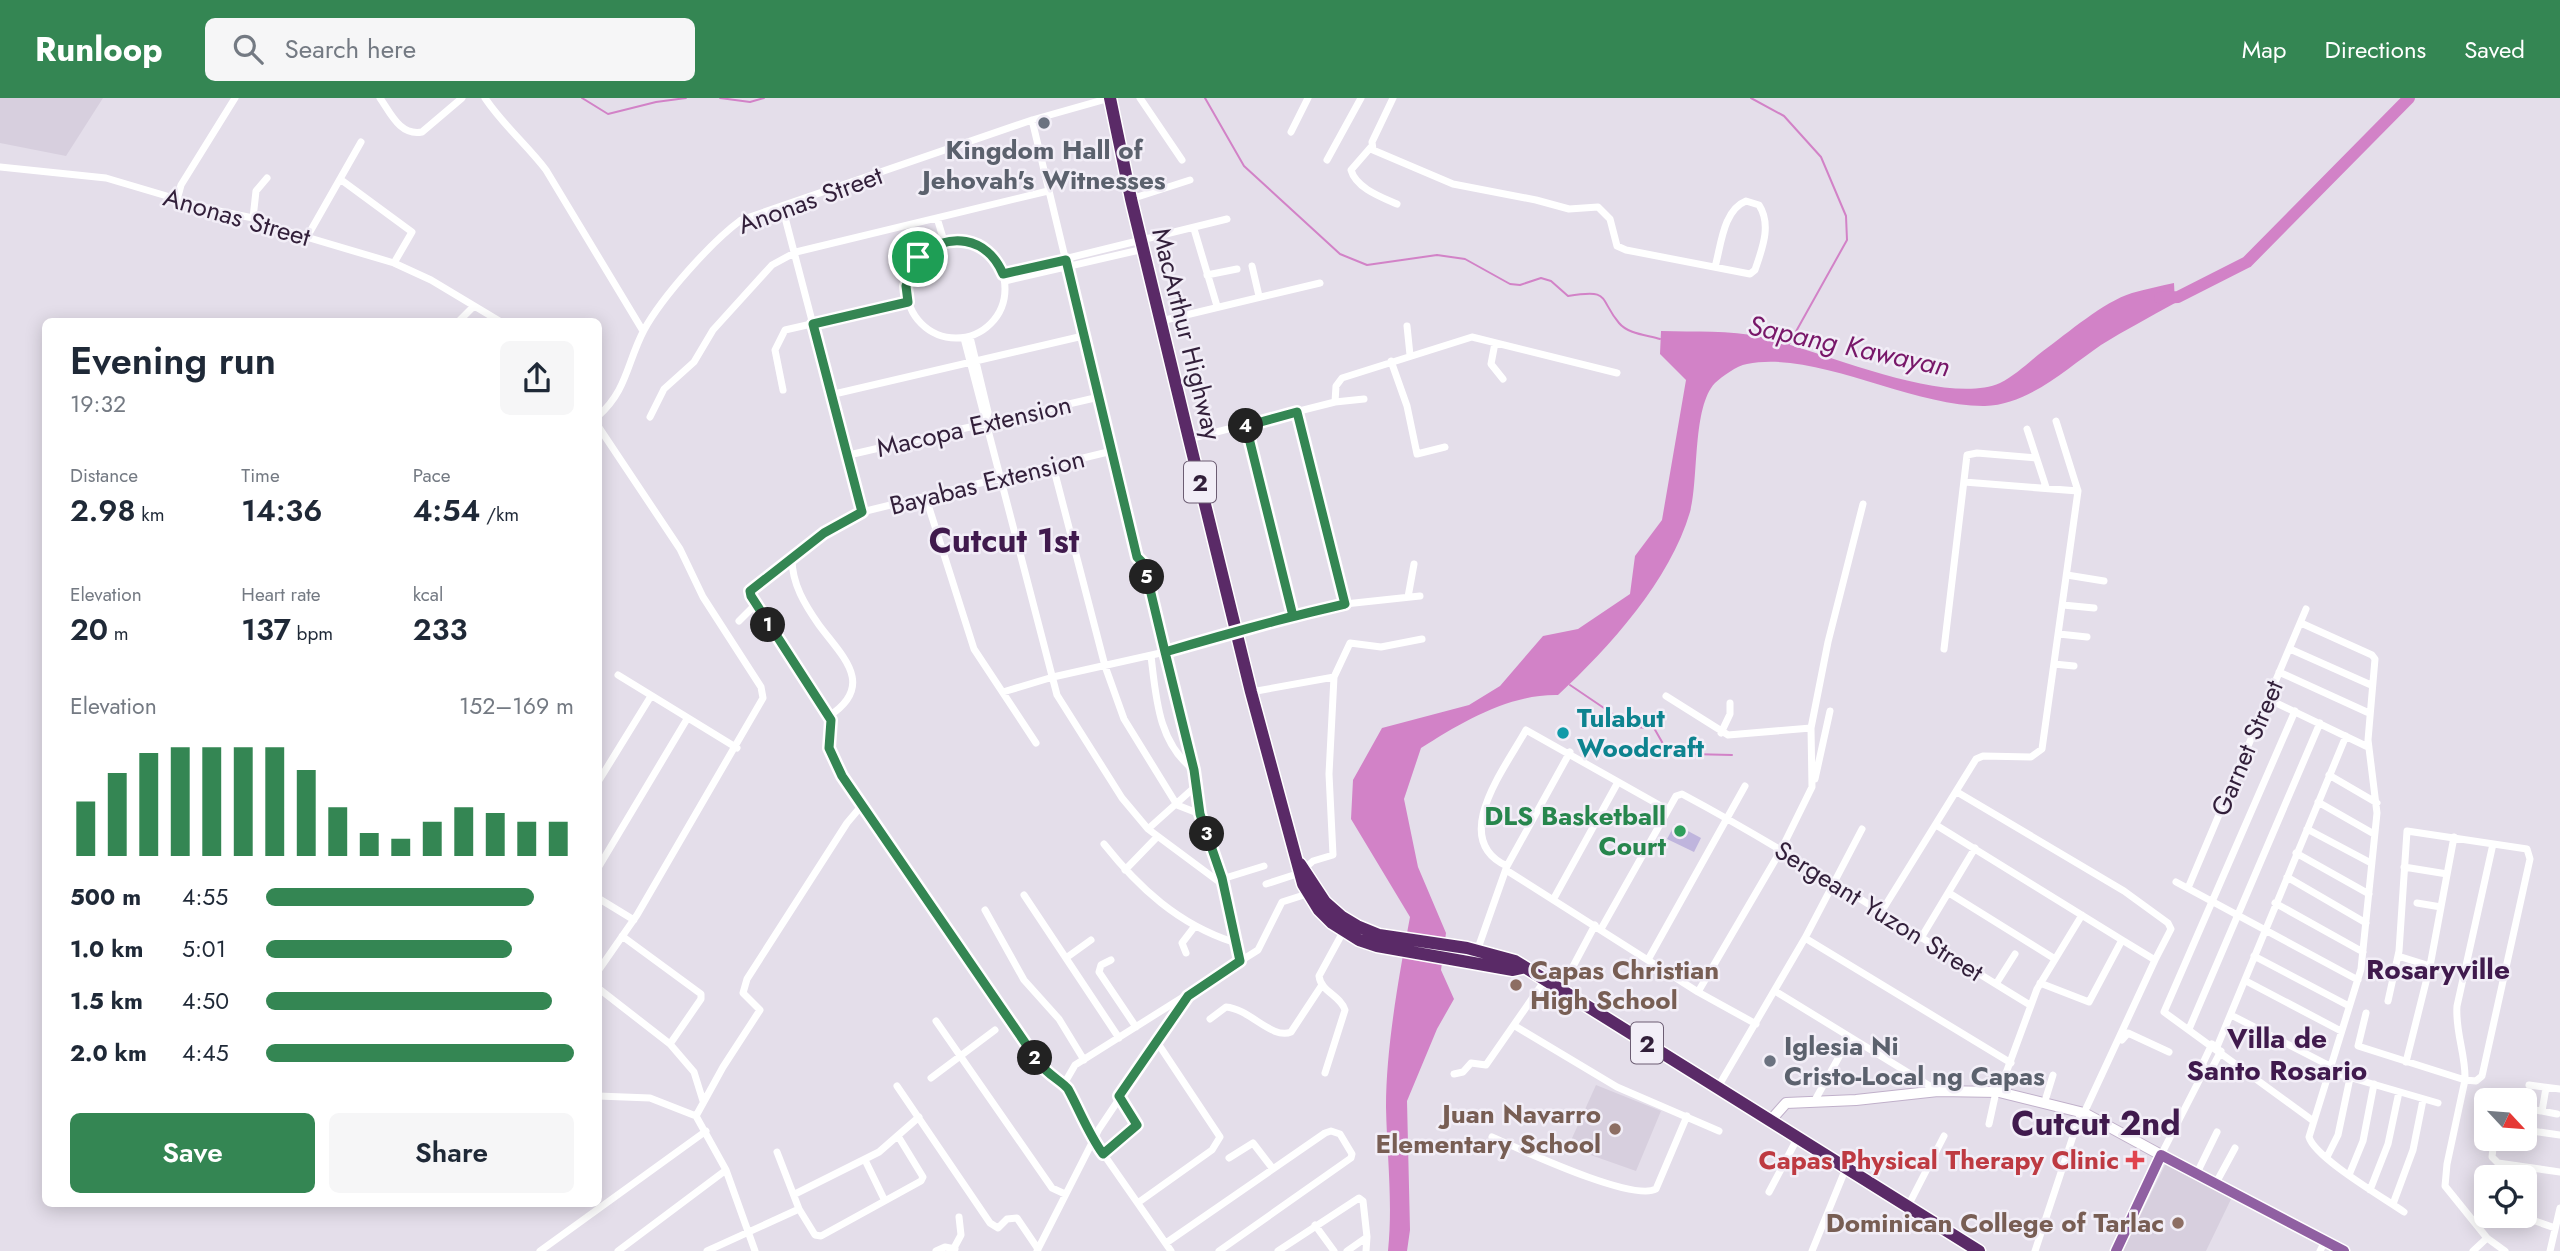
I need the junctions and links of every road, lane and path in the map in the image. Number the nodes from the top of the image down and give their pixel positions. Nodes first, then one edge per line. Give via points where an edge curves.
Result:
1 (236, 98) edge
2 (380, 98) edge
3 (462, 98) edge
4 (485, 98) edge
5 (1110, 98) edge
6 (1140, 98) edge
7 (1308, 98) edge
8 (1361, 98) edge
9 (1394, 98) edge
10 (1032, 120) junction
11 (1291, 132) dead end
12 (361, 142) dead end
13 (1371, 147) junction
14 (1182, 160) dead end
15 (1327, 160) dead end
16 (0, 167) edge
17 (267, 178) dead end
18 (340, 179) junction
19 (1190, 180) dead end
20 (1048, 191) junction
21 (1131, 199) junction
22 (177, 200) junction
23 (1397, 204) dead end
24 (782, 206) junction
25 (253, 218) junction
26 (937, 218) junction
27 (1227, 219) dead end
28 (1194, 229) junction
29 (307, 237) junction
30 (944, 241) junction
31 (1143, 245) junction
32 (796, 252) junction
33 (394, 263) junction
34 (1067, 263) junction
35 (1252, 266) dead end
36 (1715, 267) junction
37 (1237, 269) dead end
38 (1207, 275) junction
39 (1004, 277) junction
40 (1320, 283) dead end
41 (1259, 296) junction
42 (908, 302) junction
43 (1217, 306) junction
44 (473, 307) junction
45 (462, 318) edge
46 (493, 318) edge
47 (1161, 321) junction
48 (813, 324) junction
49 (1407, 326) dead end
50 (643, 331) junction
51 (1083, 336) junction
52 (967, 337) junction
53 (1495, 343) junction
54 (1410, 355) junction
55 (1391, 361) junction
56 (973, 363) junction
57 (1617, 373) dead end
58 (1503, 379) dead end
59 (783, 390) dead end
60 (830, 395) junction
61 (1099, 397) junction
62 (1364, 399) dead end
63 (1335, 402) junction
64 (602, 411) edge
65 (1297, 412) junction
66 (650, 417) dead end
67 (985, 421) junction
68 (2056, 421) dead end
69 (1246, 426) junction
70 (2027, 429) dead end
71 (602, 432) edge
72 (1189, 439) junction
73 (1445, 447) dead end
74 (1112, 451) junction
75 (849, 455) junction
76 (2036, 458) junction
77 (1053, 466) junction
78 (1003, 478) junction
79 (1964, 482) junction
80 (2046, 487) junction
81 (2078, 491) junction
82 (925, 495) junction
83 (1863, 503) dead end
84 (862, 512) junction
85 (792, 559) junction
86 (1413, 564) dead end
87 (782, 566) junction
88 (792, 575) junction
89 (2067, 575) junction
90 (2104, 581) dead end
91 (1420, 596) dead end
92 (1408, 597) junction
93 (1345, 604) junction
94 (755, 605) junction
95 (2063, 605) junction
96 (2094, 608) dead end
97 (2306, 609) dead end
98 (1293, 616) junction
99 (739, 621) dead end
100 (2301, 623) junction
101 (1237, 630) junction
102 (2059, 634) junction
103 (2087, 637) dead end
104 (1422, 639) dead end
105 (1944, 649) dead end
106 (2290, 649) junction
107 (1165, 652) junction
108 (1151, 656) junction
109 (2054, 664) junction
110 (1105, 666) junction
111 (2074, 666) dead end
112 (2279, 673) junction
113 (618, 675) dead end
114 (1053, 677) junction
115 (1334, 677) junction
116 (2371, 685) junction
117 (1003, 692) junction
118 (1251, 692) junction
119 (1667, 695) dead end
120 (651, 696) junction
121 (2268, 699) junction
122 (1730, 703) dead end
123 (1830, 711) dead end
124 (2295, 711) junction
125 (2369, 713) junction
126 (829, 716) junction
127 (687, 719) junction
128 (2319, 723) junction
129 (1811, 728) junction
130 (1721, 733) junction
131 (2346, 736) junction
132 (1035, 743) dead end
133 (2368, 747) junction
134 (737, 748) junction
135 (1570, 752) junction
136 (1194, 770) junction
137 (2329, 775) junction
138 (602, 776) edge
139 (1618, 782) junction
140 (1813, 783) junction
141 (1197, 785) junction
142 (1745, 786) dead end
143 (1957, 792) junction
144 (2318, 802) junction
145 (2377, 803) junction
146 (863, 804) junction
147 (1177, 805) junction
148 (1668, 810) junction
149 (1200, 814) junction
150 (1728, 818) junction
151 (1936, 825) junction
152 (2307, 828) junction
153 (1148, 829) junction
154 (1863, 829) dead end
155 (2374, 834) junction
156 (1157, 837) junction
157 (2454, 837) junction
158 (1104, 844) dead end
159 (2493, 844) junction
160 (1975, 848) junction
161 (1781, 850) junction
162 (2296, 853) junction
163 (602, 862) edge
164 (2371, 863) junction
165 (1264, 866) dead end
166 (2404, 867) junction
167 (1506, 868) junction
168 (1301, 869) junction
169 (1125, 870) junction
170 (2447, 874) junction
171 (2287, 877) junction
172 (1222, 881) junction
173 (2176, 882) dead end
174 (1836, 883) junction
175 (1266, 884) dead end
176 (2188, 888) junction
177 (1949, 893) junction
178 (1307, 894) junction
179 (2369, 894) junction
180 (1024, 895) dead end
181 (602, 900) edge
182 (1553, 900) junction
183 (2214, 900) junction
184 (2275, 903) junction
185 (2417, 903) dead end
186 (2441, 907) junction
187 (985, 910) dead end
188 (1880, 914) junction
189 (2237, 914) junction
190 (2082, 915) junction
191 (634, 920) junction
192 (2366, 923) junction
193 (1195, 926) junction
194 (1598, 927) junction
195 (2265, 929) junction
196 (1343, 932) junction
197 (622, 936) junction
198 (1921, 938) junction
199 (1805, 939) junction
200 (1091, 940) dead end
201 (2122, 940) junction
202 (1378, 941) junction
203 (1233, 942) junction
204 (2363, 951) junction
205 (1186, 953) dead end
206 (1470, 953) junction
207 (2015, 954) dead end
208 (2254, 956) junction
209 (2398, 956) junction
210 (1066, 958) junction
211 (1649, 958) junction
212 (2055, 959) junction
213 (1111, 960) dead end
214 (2155, 960) junction
215 (1240, 961) junction
216 (602, 965) edge
217 (2430, 966) junction
218 (1545, 980) junction
219 (2358, 980) junction
220 (2246, 981) junction
221 (2040, 983) junction
222 (1996, 984) junction
223 (1322, 985) junction
224 (1561, 989) junction
225 (602, 991) edge
226 (1775, 991) junction
227 (1698, 992) junction
228 (1188, 996) junction
229 (2388, 1001) dead end
230 (2031, 1005) junction
231 (2349, 1006) junction
232 (2366, 1013) dead end
233 (2231, 1015) junction
234 (1210, 1019) dead end
235 (936, 1021) dead end
236 (1756, 1024) junction
237 (1515, 1026) junction
238 (1136, 1027) junction
239 (2189, 1029) junction
240 (995, 1030) dead end
241 (2341, 1031) junction
242 (1850, 1037) junction
243 (1119, 1038) junction
244 (1157, 1042) junction
245 (2117, 1043) junction
246 (670, 1044) junction
247 (2216, 1047) junction
248 (2169, 1052) dead end
249 (961, 1056) junction
250 (1084, 1060) junction
251 (2406, 1062) junction
252 (2011, 1063) junction
253 (2329, 1069) junction
254 (1325, 1073) dead end
255 (1454, 1074) dead end
256 (2053, 1074) dead end
257 (931, 1078) dead end
258 (2350, 1078) junction
259 (2465, 1080) junction
260 (1063, 1084) junction
261 (2374, 1084) junction
262 (2529, 1085) dead end
263 (897, 1086) dead end
264 (1718, 1087) junction
265 (2546, 1088) junction
266 (2560, 1089) edge
267 (1938, 1091) junction
268 (1997, 1092) junction
269 (2399, 1092) junction
270 (602, 1096) edge
271 (1119, 1096) junction
272 (2423, 1100) junction
273 (703, 1101) junction
274 (2045, 1101) junction
275 (1814, 1102) junction
276 (2438, 1103) dead end
277 (2538, 1110) edge
278 (2542, 1111) junction
279 (2082, 1112) junction
280 (2557, 1114) dead end
281 (696, 1116) junction
282 (1687, 1116) junction
283 (919, 1117) junction
284 (2312, 1120) junction
285 (1770, 1121) junction
286 (1989, 1124) dead end
287 (706, 1131) junction
288 (1719, 1131) dead end
289 (2217, 1132) dead end
290 (2538, 1132) edge
291 (2560, 1135) edge
292 (898, 1136) junction
293 (1944, 1136) dead end
294 (1492, 1137) dead end
295 (1798, 1137) junction
296 (1093, 1139) junction
297 (2235, 1149) dead end
298 (777, 1152) dead end
299 (2493, 1152) edge
300 (1103, 1154) junction
301 (2161, 1155) junction
302 (2327, 1157) junction
303 (1230, 1158) dead end
304 (864, 1160) junction
305 (1846, 1168) junction
306 (1273, 1169) junction
307 (726, 1170) junction
308 (2560, 1172) edge
309 (2197, 1173) junction
310 (2349, 1175) junction
311 (2216, 1183) junction
312 (2370, 1190) junction
313 (1769, 1192) dead end
314 (795, 1194) junction
315 (1065, 1194) junction
316 (884, 1199) junction
317 (1139, 1202) junction
318 (2393, 1204) junction
319 (602, 1206) edge
320 (601, 1207) edge
321 (1907, 1208) junction
322 (2560, 1208) edge
323 (799, 1209) junction
324 (2404, 1212) dead end
325 (958, 1217) dead end
326 (2537, 1222) edge
327 (1315, 1225) junction
328 (2555, 1228) junction
329 (748, 1229) junction
330 (1367, 1237) junction
331 (2487, 1238) junction
332 (1166, 1242) junction
333 (2322, 1246) edge
334 (955, 1249) edge
335 (1038, 1250) edge
336 (540, 1251) edge
337 (618, 1251) edge
338 (707, 1251) edge
339 (755, 1251) edge
340 (936, 1251) edge
341 (1171, 1251) edge
342 (1219, 1251) edge
343 (1278, 1251) edge
344 (1334, 1251) edge
345 (1347, 1251) edge
346 (1366, 1251) edge
347 (1812, 1251) edge
348 (1979, 1251) edge
349 (2035, 1251) edge
350 (2116, 1251) edge
351 (2344, 1251) edge
352 (2473, 1251) edge
353 (2505, 1251) edge
354 (2550, 1251) edge

1 - 22 street via 181,185
2 - 3 street via 399,126 415,133
4 - 50 street via 546,170
5 - 10 street, Anonas Street
5 - 21 highway, MacArthur Highway / 2
6 - 14 street
7 - 11 street
8 - 15 street
9 - 13 street
10 - 20 street
10 - 24 street, Anonas Street
12 - 18 street
13 - 23 street via 1351,170 1353,175 1373,194
13 - 36 street via 1453,184 1569,209 1598,207 1610,219 1621,248
16 - 22 street, Anonas Street via 106,178
17 - 25 street via 255,192
18 - 29 street
18 - 33 street via 412,232
19 - 21 street
20 - 26 street
20 - 34 street
21 - 31 highway, MacArthur Highway / 2
22 - 25 street, Anonas Street
24 - 32 street
24 - 50 street, Anonas Street via 741,220 722,234
25 - 29 street, Anonas Street
26 - 30 street
26 - 32 street
27 - 28 street
28 - 31 street
28 - 38 street
29 - 33 street, Anonas Street
30 - 39 street via 960,239 989,251
30 - 42 street via 918,257 906,286
31 - 34 street
31 - 47 highway, MacArthur Highway / 2
32 - 48 street
32 - 66 street via 772,265 713,330 694,362 664,389
33 - 44 street, Anonas Street via 431,279
34 - 39 street
34 - 51 street
35 - 41 street
36 - 36 street via 1747,274 1755,270 1766,224 1759,205 1746,201 1735,208
37 - 38 street
38 - 43 street
39 - 52 street via 1002,307 995,320
40 - 41 street
41 - 43 street
42 - 48 street
42 - 52 street via 929,331 950,338
43 - 47 street
44 - 45 street
44 - 46 street, Anonas Street
47 - 72 highway, MacArthur Highway / 2
48 - 59 street via 785,330 777,341
48 - 60 street
49 - 54 street
50 - 64 street, Anonas Street via 620,394
51 - 56 street
51 - 61 street
52 - 56 street
53 - 54 street via 1472,337
53 - 57 street
53 - 58 street via 1491,364
54 - 55 street
55 - 63 street via 1342,378 1336,386
55 - 73 street via 1418,454
56 - 60 street
56 - 67 street via 988,412
60 - 75 street
61 - 67 street, Macopa Extension
61 - 74 street
62 - 63 street
63 - 65 street
65 - 69 street
65 - 93 street
67 - 75 street, Macopa Extension
67 - 78 street
68 - 81 street
69 - 72 street
69 - 98 street
70 - 76 street
71 - 134 street via 680,550 703,597 761,687 761,705
72 - 101 highway, MacArthur Highway / 2
74 - 77 street, Bayabas Extension
74 - 107 street
75 - 84 street
76 - 79 street via 1970,453
76 - 80 street
77 - 78 street, Bayabas Extension
77 - 110 street
78 - 82 street, Bayabas Extension
78 - 114 street
79 - 80 street
79 - 105 street
80 - 81 street
81 - 89 street
82 - 84 street, Bayabas Extension
82 - 117 street via 974,649
83 - 129 street
84 - 85 street, Bayabas Extension via 824,533
85 - 87 street, Bayabas Extension
85 - 88 street
86 - 92 street
87 - 88 street
87 - 94 street, Bayabas Extension via 750,591
88 - 126 street via 808,608 851,668 849,694
89 - 90 street
89 - 95 street
91 - 92 street
92 - 93 street
93 - 98 street
94 - 99 street
94 - 126 street
95 - 96 street
95 - 102 street
97 - 100 street, Garnet Street
98 - 101 street
100 - 106 street, Garnet Street
100 - 116 street via 2374,657
101 - 107 street
101 - 118 highway, MacArthur Highway / 2
102 - 103 street
102 - 109 street
104 - 115 street via 1381,647 1350,643
106 - 112 street, Garnet Street
106 - 116 street
107 - 108 street
107 - 136 street
108 - 110 street
108 - 136 street via 1171,748
109 - 111 street
109 - 143 street via 2039,753 1979,757
110 - 114 street
110 - 147 street via 1124,719
112 - 121 street, Garnet Street
112 - 125 street
113 - 120 street
114 - 117 street
114 - 153 street via 1057,695 1088,747
115 - 118 street
115 - 168 street via 1329,774 1333,855
116 - 125 street
117 - 132 street
118 - 168 highway, MacArthur Highway / 2
119 - 130 street
120 - 127 street
120 - 138 street
121 - 124 street
121 - 176 street, Garnet Street
122 - 130 street
123 - 140 street
124 - 128 street
124 - 183 street
125 - 133 street
126 - 146 street via 833,725 830,752
127 - 134 street
127 - 163 street
128 - 131 street
128 - 189 street
129 - 130 street via 1739,737
129 - 140 street
131 - 133 street
131 - 137 street
133 - 145 street
134 - 191 street
135 - 139 street
135 - 167 street
135 - 167 street via 1526,730 1480,825 1485,849
136 - 141 street
137 - 144 street
137 - 145 street
139 - 148 street
139 - 182 street
140 - 161 street
141 - 147 street
141 - 149 street
142 - 150 street
143 - 151 street
143 - 214 street via 2124,891 2168,923 2171,929
144 - 152 street
144 - 155 street
145 - 155 street
146 - 260 street via 1039,1063
146 - 273 street via 747,979 743,993 760,1010
147 - 149 street
147 - 153 street
148 - 150 street, Sergeant Yuzon Street via 1682,794
148 - 194 street
149 - 172 street
150 - 161 street, Sergeant Yuzon Street
150 - 211 street
151 - 160 street
151 - 188 street
152 - 162 street
152 - 164 street
153 - 156 street
154 - 174 street
155 - 164 street
156 - 169 street
156 - 172 street
157 - 159 street
157 - 166 street via 2409,830
157 - 170 street
158 - 169 street
159 - 259 street via 2455,1024
159 - 259 street via 2527,849 2530,859 2485,1071 2476,1081
160 - 177 street
160 - 190 street
161 - 174 street, Sergeant Yuzon Street
161 - 227 street
162 - 171 street
162 - 179 street
164 - 179 street
165 - 172 street
166 - 170 street
166 - 209 street
167 - 182 street
167 - 206 street
168 - 175 street
168 - 178 highway, MacArthur Highway / 2
168 - 202 highway, MacArthur Highway / 2 via 1325,902
169 - 193 street via 1163,905
170 - 186 street
171 - 184 street
171 - 192 street
172 - 203 street
173 - 176 street
174 - 188 street, Sergeant Yuzon Street
174 - 199 street
176 - 183 street
177 - 198 street
177 - 212 street
178 - 196 highway, MacArthur Highway / 2
178 - 215 street via 1282,902 1258,950
179 - 192 street
180 - 210 street
181 - 191 street
182 - 194 street
183 - 189 street
183 - 239 street via 2164,1012
184 - 195 street
184 - 204 street
185 - 186 street
186 - 217 street
187 - 250 street via 1024,980 1054,1013
188 - 198 street, Sergeant Yuzon Street
189 - 195 street
189 - 239 street
190 - 201 street
190 - 212 street
191 - 197 street
192 - 204 street
193 - 203 street
193 - 205 street via 1182,943
194 - 211 street
194 - 224 street
195 - 208 street
195 - 219 street
196 - 202 highway, MacArthur Highway / 2
196 - 223 street via 1320,976
197 - 216 street
197 - 246 street via 701,994
198 - 222 street, Sergeant Yuzon Street
199 - 226 street
199 - 252 street
200 - 210 street
201 - 214 street
201 - 221 street via 2089,1002
202 - 206 highway, MacArthur Highway / 2
203 - 215 street
204 - 219 street
206 - 218 highway, MacArthur Highway / 2 via 1514,961
207 - 222 street
208 - 220 street
208 - 231 street
209 - 217 street
209 - 229 street
210 - 243 street
211 - 227 street
212 - 221 street
213 - 238 street via 1101,965 1099,972
214 - 245 street
215 - 228 street
217 - 251 street
218 - 224 highway, MacArthur Highway / 2
218 - 237 street
219 - 231 street
220 - 233 street
220 - 241 street
221 - 230 street
222 - 230 street, Sergeant Yuzon Street
223 - 234 street via 1285,1035 1234,1007 1226,1007
223 - 254 street via 1345,1010
224 - 264 highway, MacArthur Highway / 2
225 - 246 street
226 - 236 street
226 - 242 street
227 - 236 street
228 - 238 street
228 - 244 street
230 - 252 street
231 - 241 street
232 - 251 street via 2358,1046
233 - 247 street
233 - 253 street
235 - 249 street
236 - 264 street
237 - 255 street via 1486,1065 1471,1063
237 - 282 street via 1617,1087
238 - 243 street
239 - 247 street
240 - 249 street
241 - 253 street
242 - 267 street
242 - 275 street
243 - 250 street
244 - 271 street
244 - 317 street via 1220,1137 1212,1150
245 - 248 street via 2128,1033
245 - 279 street
246 - 273 street via 694,1072
247 - 284 street
247 - 301 street via 2212,1068 2204,1071
249 - 257 street
249 - 315 street via 1052,1188
250 - 260 street
251 - 259 street
252 - 268 street
253 - 258 street
253 - 284 street
256 - 274 street
258 - 261 street
258 - 302 street via 2338,1135
259 - 331 street via 2445,1186
260 - 296 street
261 - 269 street
261 - 310 street via 2363,1141
262 - 265 street
263 - 283 street
264 - 285 highway, MacArthur Highway / 2
265 - 266 street
265 - 278 street
267 - 268 street
267 - 275 street
268 - 274 street
268 - 286 street
269 - 272 street
269 - 312 street via 2388,1144
270 - 281 street via 650,1098
271 - 296 street
271 - 300 street via 1137,1125
272 - 276 street
272 - 318 street via 2413,1150
273 - 281 street
274 - 279 street
275 - 285 street via 1786,1103
277 - 278 street
278 - 280 street
279 - 301 street
279 - 349 street
281 - 287 street
282 - 288 street
282 - 294 street via 1656,1189 1647,1192 1562,1168
283 - 292 street
283 - 335 street via 989,1223 998,1228 1007,1219 1017,1218
284 - 302 street via 2310,1141
285 - 295 highway, MacArthur Highway / 2
287 - 307 street
287 - 319 street
289 - 309 street
290 - 291 street
292 - 304 street
292 - 316 street via 923,1179
293 - 321 street
295 - 305 highway, MacArthur Highway / 2
295 - 313 street
296 - 300 street
296 - 315 street
297 - 311 street
298 - 314 street
299 - 308 street via 2498,1163
300 - 317 street
301 - 309 main road
301 - 350 main road
302 - 310 street
303 - 306 street via 1253,1143
304 - 314 street
304 - 316 street
305 - 321 highway, MacArthur Highway / 2
305 - 347 street
306 - 332 street
306 - 342 street via 1331,1131 1338,1133 1352,1154
307 - 329 street
307 - 337 street
309 - 311 main road
310 - 312 street
311 - 333 main road
312 - 318 street
314 - 323 street
315 - 335 street
316 - 323 street via 821,1236 815,1235
317 - 332 street
318 - 324 street
320 - 336 street
321 - 348 highway, MacArthur Highway / 2
322 - 328 street
323 - 329 street
325 - 334 street via 961,1235
326 - 328 street
327 - 330 street via 1359,1198
327 - 343 street
327 - 344 street
328 - 354 street
329 - 338 street
329 - 339 street
330 - 345 street
330 - 346 street
331 - 352 street
331 - 353 street
332 - 341 street
333 - 351 main road
334 - 340 street

